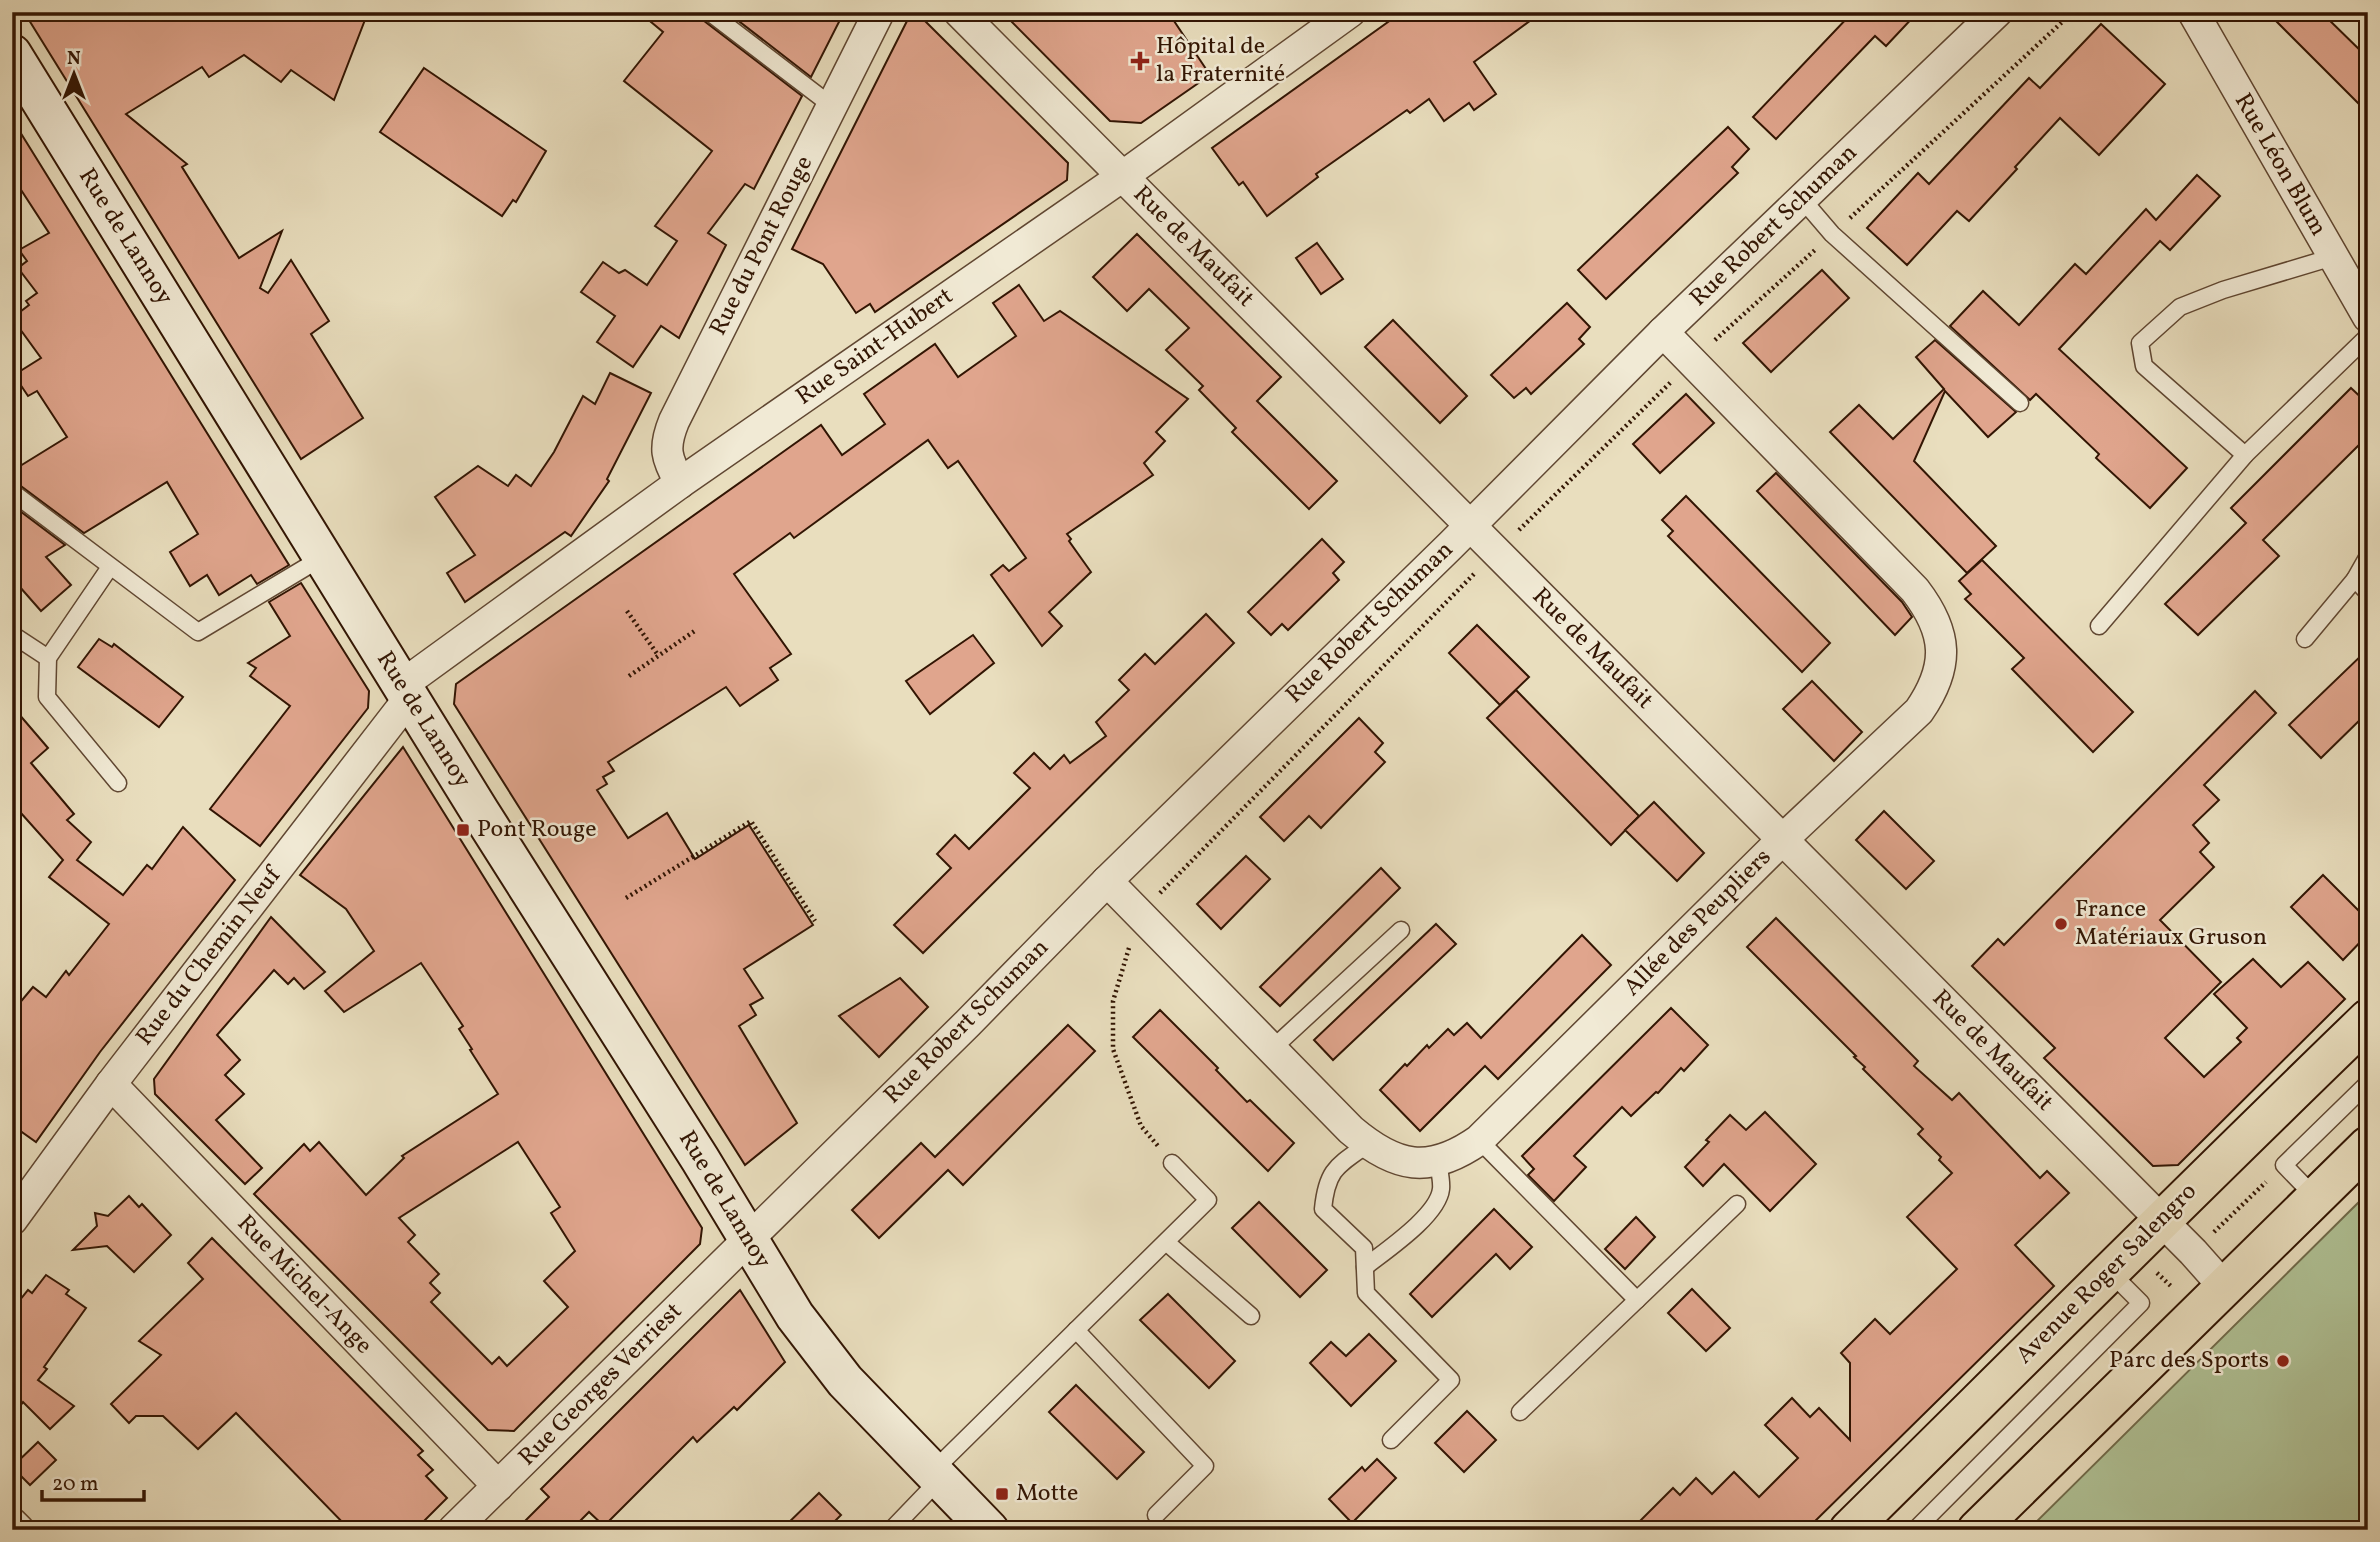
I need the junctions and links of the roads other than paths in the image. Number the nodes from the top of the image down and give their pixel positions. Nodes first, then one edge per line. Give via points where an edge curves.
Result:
1 (709, 12) edge
2 (879, 12) edge
3 (959, 12) edge
4 (1350, 12) edge
5 (1997, 12) edge
6 (2193, 12) edge
7 (12, 54) edge
8 (832, 106) junction
9 (1123, 176) junction
10 (1802, 199) junction
11 (2333, 257) junction
12 (2368, 317) edge
13 (1663, 332) junction
14 (2368, 336) edge
15 (2020, 403) dead end
16 (2245, 456) junction
17 (680, 483) junction
18 (12, 492) edge
19 (1470, 525) junction
20 (2368, 556) edge
21 (323, 557) junction
22 (110, 567) junction
23 (2355, 579) junction
24 (2368, 593) edge
25 (2099, 626) dead end
26 (13, 635) edge
27 (2305, 639) dead end
28 (48, 658) junction
29 (406, 691) junction
30 (118, 782) dead end
31 (1782, 840) junction
32 (1107, 881) junction
33 (1401, 930) dead end
34 (2368, 1019) edge
35 (1273, 1048) junction
36 (2368, 1083) edge
37 (111, 1084) junction
38 (1479, 1140) junction
39 (1368, 1144) junction
40 (2368, 1146) edge
41 (1438, 1162) junction
42 (1172, 1163) dead end
43 (2315, 1197) junction
44 (1737, 1205) dead end
45 (12, 1220) edge
46 (2161, 1221) junction
47 (748, 1239) junction
48 (1166, 1242) junction
49 (1365, 1267) junction
50 (2110, 1272) junction
51 (2225, 1288) junction
52 (1637, 1300) junction
53 (1251, 1316) dead end
54 (1076, 1330) junction
55 (1520, 1412) dead end
56 (1391, 1440) dead end
57 (935, 1476) junction
58 (498, 1486) junction
59 (1156, 1515) dead end
60 (1863, 1522) edge
61 (12, 1523) edge
62 (19, 1530) edge
63 (453, 1530) edge
64 (891, 1530) edge
65 (989, 1530) edge
66 (1915, 1530) edge
67 (1977, 1530) edge

1 - 8 lane
2 - 8 street, Rue du Pont Rouge
3 - 9 street, Rue de Maufait
4 - 9 street, Rue Saint-Hubert
5 - 10 street, Rue Robert Schuman
6 - 11 street, Rue Léon Blum
7 - 21 main road, Rue de Lannoy
8 - 17 street, Rue du Pont Rouge via 674,421 666,450
9 - 17 street, Rue Saint-Hubert
9 - 19 street, Rue de Maufait
10 - 13 street, Rue Robert Schuman
10 - 15 lane via 1832,234
11 - 12 street, Rue Léon Blum
11 - 16 lane via 2180,307 2140,343 2144,366
13 - 19 street, Rue Robert Schuman
13 - 31 street, Allée des Peupliers via 1915,590 1935,618 1939,634 1939,668 1919,710
14 - 16 lane
16 - 25 lane
17 - 29 street, Rue Saint-Hubert
18 - 22 lane
19 - 31 street, Rue de Maufait
19 - 32 street, Rue Robert Schuman
20 - 23 lane
21 - 22 lane via 198,632
21 - 29 main road, Rue de Lannoy
22 - 28 lane
23 - 24 lane
23 - 27 lane
26 - 28 lane
28 - 30 lane via 47,697
29 - 37 street, Rue du Chemin Neuf
29 - 47 main road, Rue de Lannoy
31 - 38 street, Allée des Peupliers
31 - 46 street, Rue de Maufait
32 - 35 street, Allée des Peupliers
32 - 47 street, Rue Robert Schuman
33 - 35 lane
34 - 46 main road, Avenue Roger Salengro
35 - 39 street, Allée des Peupliers
36 - 43 lane via 2284,1165
37 - 45 street, Rue du Chemin Neuf
37 - 58 street, Rue Michel-Ange
38 - 41 street, Allée des Peupliers
38 - 52 lane
39 - 41 street, Allée des Peupliers via 1404,1161
39 - 49 lane via 1339,1165 1325,1184 1323,1209 1364,1248
40 - 43 main road
41 - 49 lane via 1442,1188 1438,1199 1418,1225
42 - 48 lane via 1208,1200
43 - 51 main road
44 - 52 lane
46 - 50 main road, Avenue Roger Salengro
46 - 51 street, Rue de Maufait
47 - 57 main road, Rue de Lannoy via 820,1349
47 - 58 street, Rue Georges Verriest
48 - 53 lane
48 - 54 lane
49 - 56 lane via 1366,1293 1451,1380
50 - 60 main road, Avenue Roger Salengro
50 - 66 lane via 2141,1303
51 - 67 main road
52 - 55 lane
54 - 57 lane
54 - 59 lane via 1205,1466
57 - 64 lane
57 - 65 main road, Rue de Lannoy
58 - 63 street, Rue Georges Verriest
61 - 62 street

